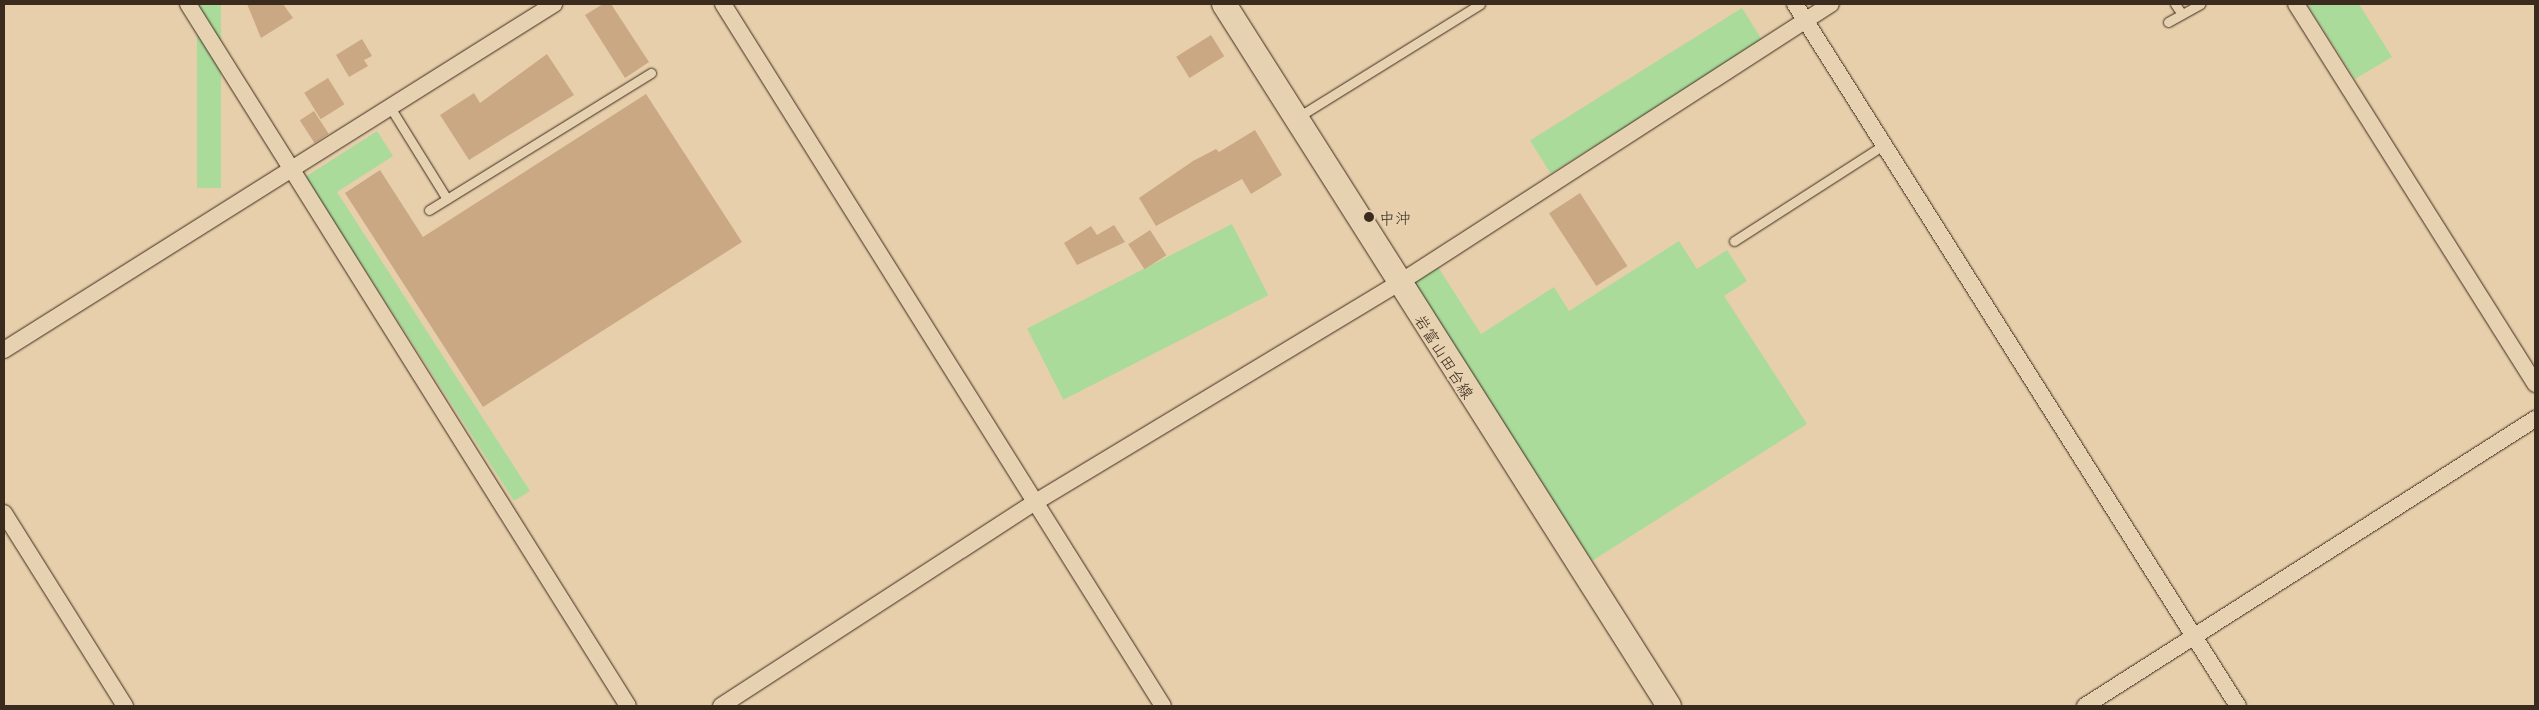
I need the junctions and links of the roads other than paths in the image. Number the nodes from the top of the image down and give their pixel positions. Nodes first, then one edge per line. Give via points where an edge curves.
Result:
1 (188, 4) edge
2 (554, 4) edge
3 (723, 4) edge
4 (1224, 4) edge
5 (1480, 4) edge
6 (1795, 4) edge
7 (1831, 4) edge
8 (2175, 4) edge
9 (2200, 4) edge
10 (2296, 4) edge
11 (2182, 14) junction
12 (1806, 20) junction
13 (2168, 22) dead end
14 (651, 73) dead end
15 (390, 107) junction
16 (1295, 118) junction
17 (1882, 146) junction
18 (292, 168) junction
19 (447, 199) junction
20 (429, 210) dead end
21 (1734, 241) dead end
22 (1399, 283) junction
23 (4, 350) edge
24 (2535, 384) edge
25 (2535, 419) edge
26 (1034, 504) junction
27 (4, 513) edge
28 (2194, 637) junction
29 (125, 706) edge
30 (628, 706) edge
31 (721, 706) edge
32 (1163, 706) edge
33 (1669, 706) edge
34 (2085, 706) edge
35 (2238, 706) edge

1 - 18 street
2 - 15 street
3 - 26 street
4 - 16 main road, 岩富山田台線
5 - 16 lane
6 - 12 street
7 - 12 street
8 - 11 lane
9 - 11 lane
10 - 24 street
11 - 13 lane
12 - 17 street
12 - 22 street
14 - 19 lane
15 - 18 street
15 - 19 lane
16 - 22 main road, 岩富山田台線
17 - 21 lane
17 - 28 street
18 - 23 street
18 - 30 street
19 - 20 lane
22 - 26 street
22 - 33 main road, 岩富山田台線
25 - 28 street
26 - 31 street
26 - 32 street
27 - 29 street
28 - 34 street
28 - 35 street

